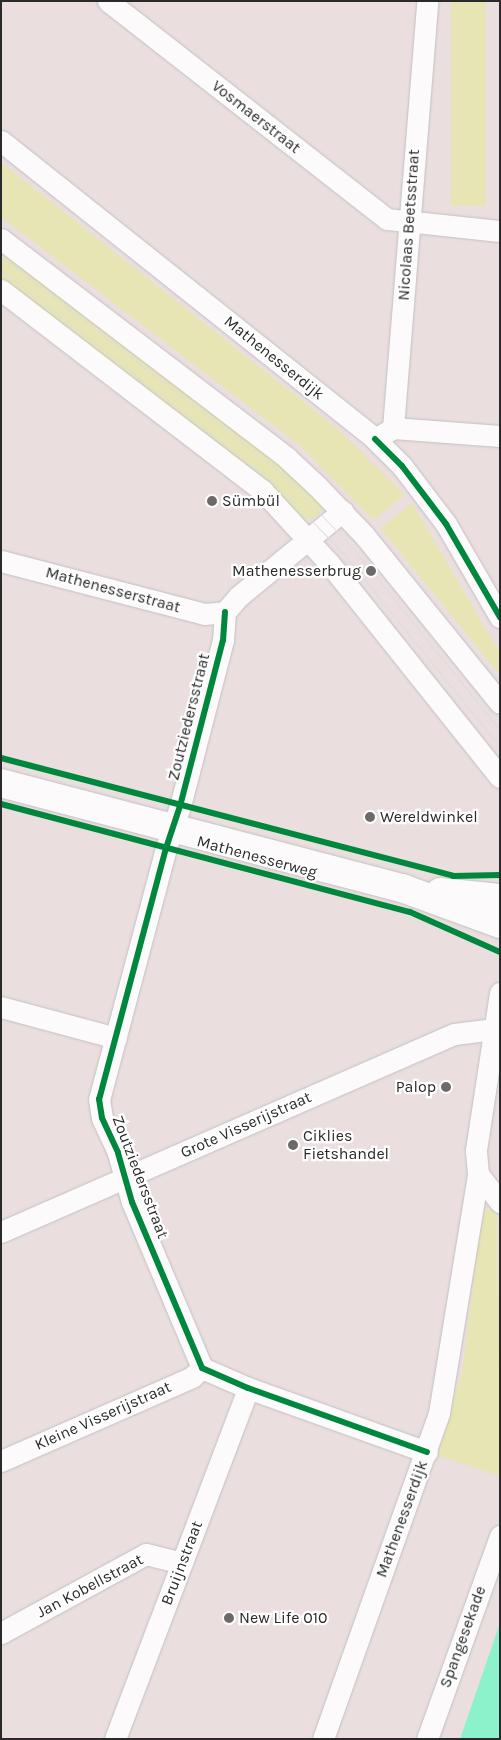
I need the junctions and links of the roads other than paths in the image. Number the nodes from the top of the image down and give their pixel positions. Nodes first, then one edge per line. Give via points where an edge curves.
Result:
1 (108, 1) edge
2 (427, 1) edge
3 (1, 141) edge
4 (409, 224) junction
5 (500, 231) edge
6 (1, 239) edge
7 (1, 290) edge
8 (393, 428) junction
9 (500, 436) edge
10 (375, 439) junction
11 (343, 511) junction
12 (308, 540) junction
13 (1, 561) edge
14 (225, 612) junction
15 (500, 617) edge
16 (500, 703) edge
17 (500, 777) edge
18 (1, 783) edge
19 (173, 827) junction
20 (402, 888) junction
21 (500, 898) edge
22 (500, 924) edge
23 (500, 993) edge
24 (1, 1007) edge
25 (496, 1026) edge
26 (116, 1038) junction
27 (478, 1174) junction
28 (125, 1177) junction
29 (500, 1202) edge
30 (1, 1232) edge
31 (202, 1368) junction
32 (248, 1388) junction
33 (426, 1452) junction
34 (1, 1461) edge
35 (500, 1536) edge
36 (182, 1563) junction
37 (1, 1633) edge
38 (116, 1739) edge
39 (323, 1739) edge
40 (426, 1739) edge

1 - 4 street, Vosmaerstraat via 387,219
2 - 4 street, Nicolaas Beetsstraat
3 - 10 street, Mathenesserdijk
4 - 5 street, Vosmaerstraat
4 - 8 street, Nicolaas Beetsstraat
6 - 11 street via 287,458
7 - 12 street via 247,477
8 - 9 street
8 - 10 street
10 - 15 street, Mathenesserdijk via 402,466 446,524
11 - 12 street
11 - 16 street
12 - 14 street via 238,596
12 - 17 street
13 - 14 street, Mathenesserstraat via 204,614
14 - 19 street, Zoutziedersstraat via 223,640
18 - 19 street, Mathenesserweg
19 - 20 street, Mathenesserweg
19 - 26 street, Zoutziedersstraat
20 - 21 street, Mathenesserweg
20 - 22 street, Mathenesserweg
23 - 25 street, Mathenesserdijk
24 - 26 street
25 - 27 street, Mathenesserdijk via 476,1150
25 - 28 street, Grote Visserijstraat via 454,1034
26 - 28 street, Zoutziedersstraat via 99,1099 102,1118
27 - 29 street
27 - 33 street, Mathenesserdijk via 438,1413
28 - 30 street, Grote Visserijstraat
28 - 31 street, Zoutziedersstraat via 132,1202
31 - 32 street
31 - 34 street, Kleine Visserijstraat via 192,1377
32 - 33 street
32 - 36 street, Bruijnstraat
33 - 39 street, Mathenesserdijk
35 - 40 street, Spangesekade
36 - 37 street, Jan Kobellstraat via 146,1554
36 - 38 street, Bruijnstraat

